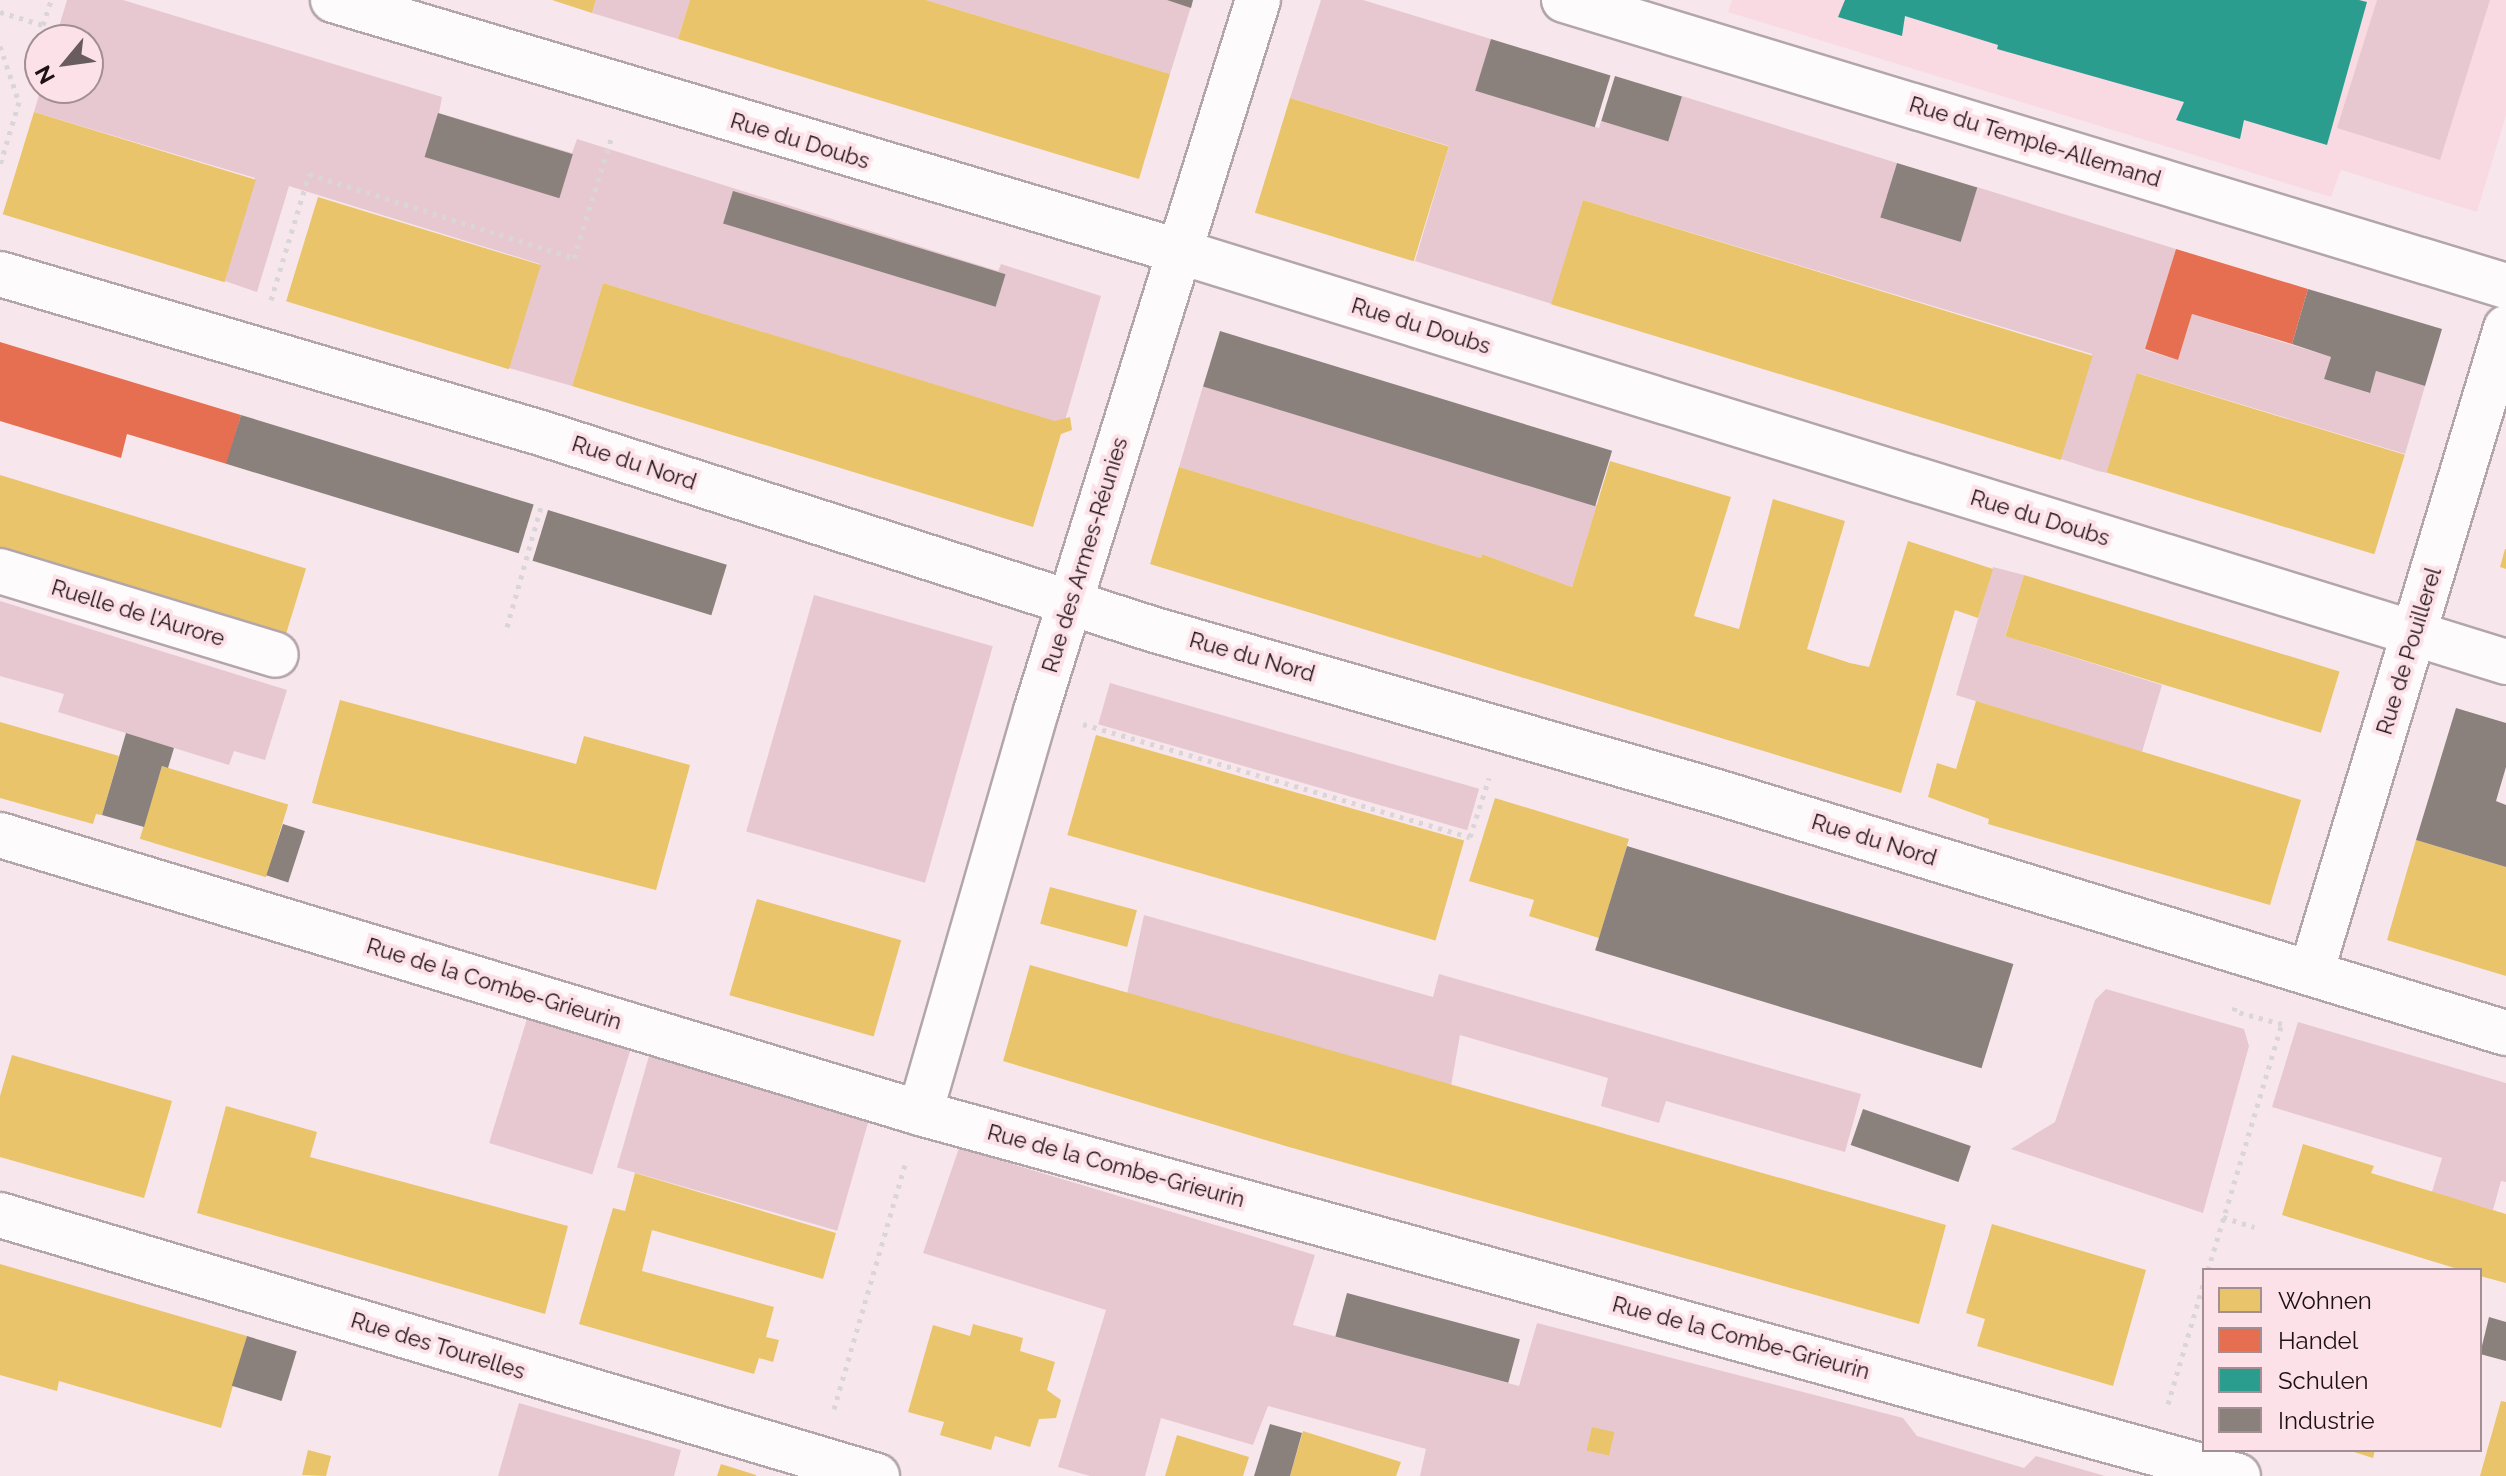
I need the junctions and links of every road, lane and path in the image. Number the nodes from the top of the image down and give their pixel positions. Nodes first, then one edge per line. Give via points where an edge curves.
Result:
1 (51, 0) edge
2 (333, 0) edge
3 (1258, 0) edge
4 (1564, 0) edge
5 (0, 12) edge
6 (0, 46) edge
7 (611, 137) dead end
8 (0, 165) edge
9 (1181, 252) junction
10 (0, 274) edge
11 (2506, 286) edge
12 (273, 296) dead end
13 (2506, 328) edge
14 (542, 503) dead end
15 (0, 571) edge
16 (1069, 604) junction
17 (507, 627) dead end
18 (2413, 634) junction
19 (276, 655) dead end
20 (2506, 662) edge
21 (1089, 726) dead end
22 (1489, 778) dead end
23 (0, 835) edge
24 (2311, 973) junction
25 (2249, 1015) dead end
26 (2506, 1033) edge
27 (915, 1132) junction
28 (0, 1215) edge
29 (2223, 1217) junction
30 (2254, 1227) dead end
31 (2209, 1268) edge
32 (2202, 1289) edge
33 (837, 1398) dead end
34 (2167, 1405) dead end
35 (2166, 1466) edge
36 (817, 1468) edge
37 (877, 1476) edge
38 (2238, 1476) edge

1 - 5 path via 43,25
2 - 9 street, Rue du Doubs
3 - 9 street, Rue des Armes-Réunies
4 - 11 street, Rue du Temple-Allemand
6 - 8 path via 19,102
7 - 12 path via 574,258 309,174
9 - 16 street, Rue des Armes-Réunies
9 - 18 street, Rue du Doubs
10 - 16 street, Rue du Nord via 541,433
13 - 18 street, Rue de Pouillerel
14 - 17 path
15 - 19 street, Ruelle de l'Aurore
16 - 24 street, Rue du Nord via 1717,792
16 - 27 street, Rue des Armes-Réunies
18 - 20 street, Rue du Doubs
18 - 24 street, Rue de Pouillerel
21 - 22 path via 1470,837
23 - 27 street, Rue de la Combe-Grieurin
24 - 26 street, Rue du Nord
25 - 29 path via 2282,1024
27 - 33 path
27 - 35 street, Rue de la Combe-Grieurin
28 - 36 street, Rue des Tourelles
29 - 30 path
29 - 31 path
32 - 34 path
35 - 38 street, Rue de la Combe-Grieurin
36 - 37 street, Rue des Tourelles

